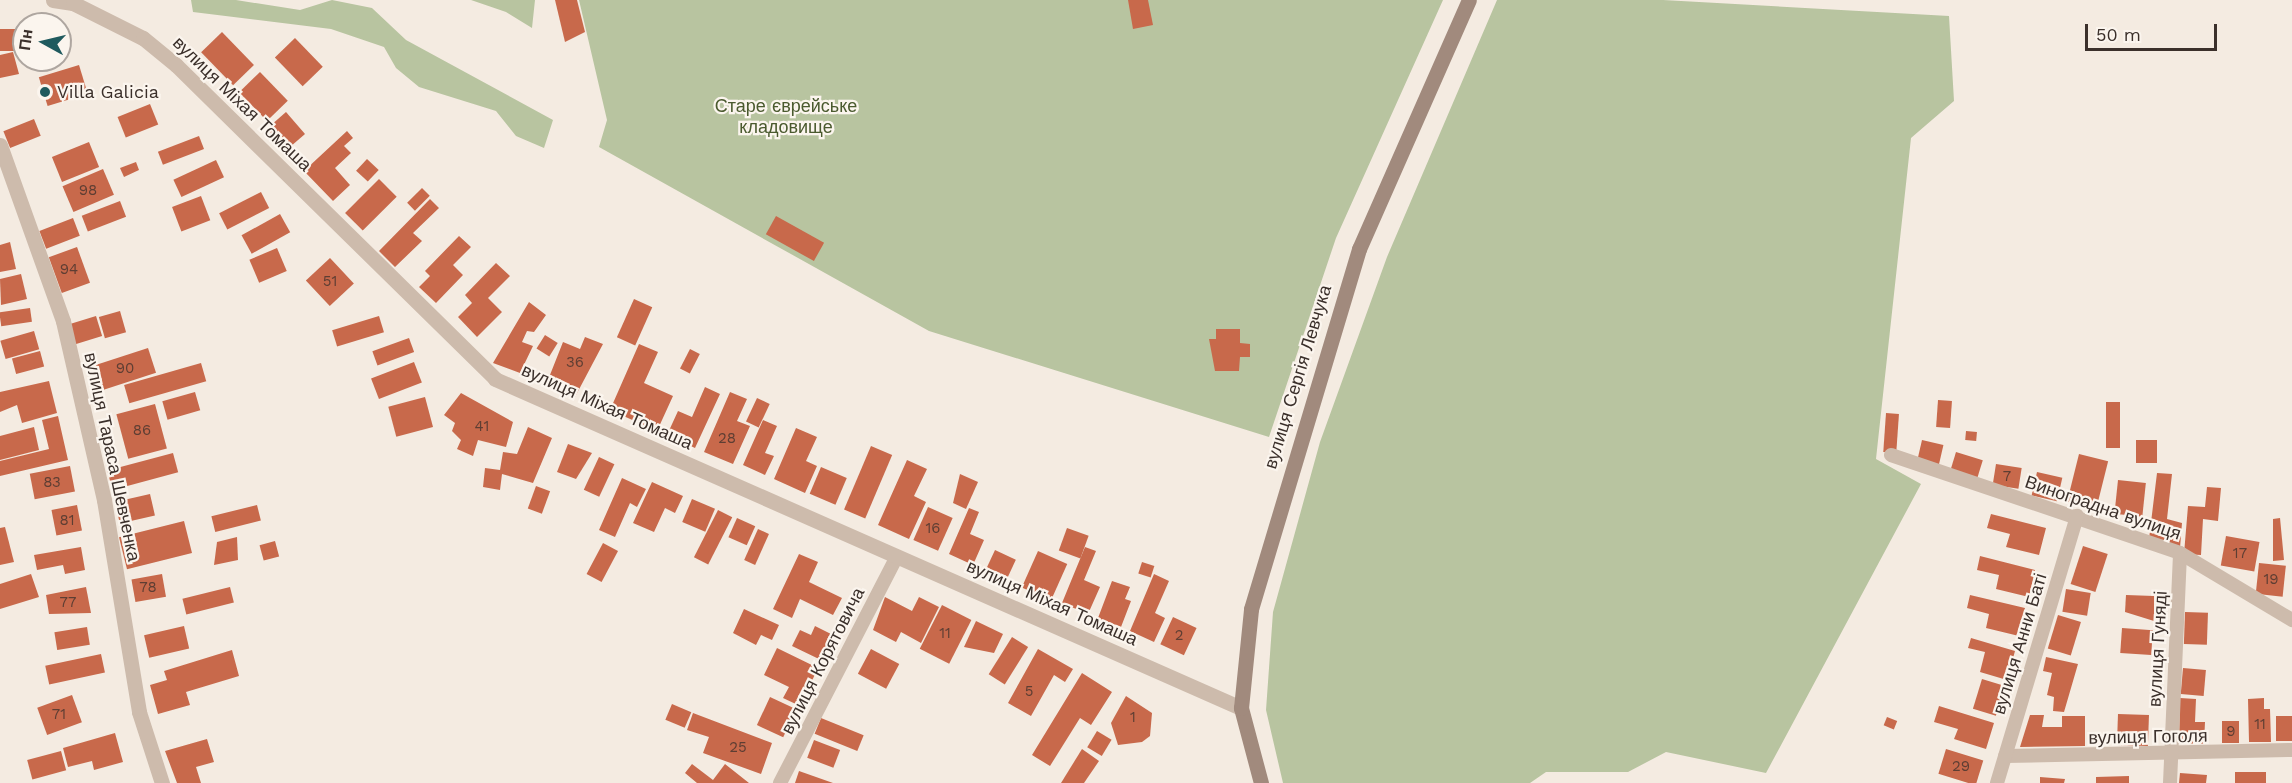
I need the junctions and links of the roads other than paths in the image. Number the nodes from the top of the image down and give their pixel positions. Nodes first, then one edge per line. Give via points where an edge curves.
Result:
1 (53, 0) edge
2 (1469, 0) edge
3 (0, 145) edge
4 (1891, 455) dead end
5 (2077, 516) junction
6 (2180, 553) junction
7 (897, 556) junction
8 (2292, 620) edge
9 (1242, 708) junction
10 (2292, 750) edge
11 (2171, 755) junction
12 (2005, 756) junction
13 (162, 783) edge
14 (780, 783) edge
15 (1261, 783) edge
16 (1997, 783) edge
17 (2170, 783) edge

1 - 7 street, вулиця Міхая Томаша via 73,3 143,38 177,65 495,379
2 - 9 main road, вулиця Сергія Левчука via 1359,249 1251,609
3 - 13 street, вулиця Тараса Шевченка via 63,321 104,500 140,712
4 - 5 street, Виноградна вулиця
5 - 6 street, Виноградна вулиця
5 - 12 street, вулиця Анни Баті
6 - 8 street, Виноградна вулиця
6 - 11 street, вулиця Гуняді
7 - 9 street, вулиця Міхая Томаша
7 - 14 street, вулиця Корятовича
9 - 15 main road, вулиця Сергія Левчука
10 - 11 street, вулиця Гоголя
11 - 12 street, вулиця Гоголя
11 - 17 street, вулиця Гуняді
12 - 16 street, вулиця Анни Баті

